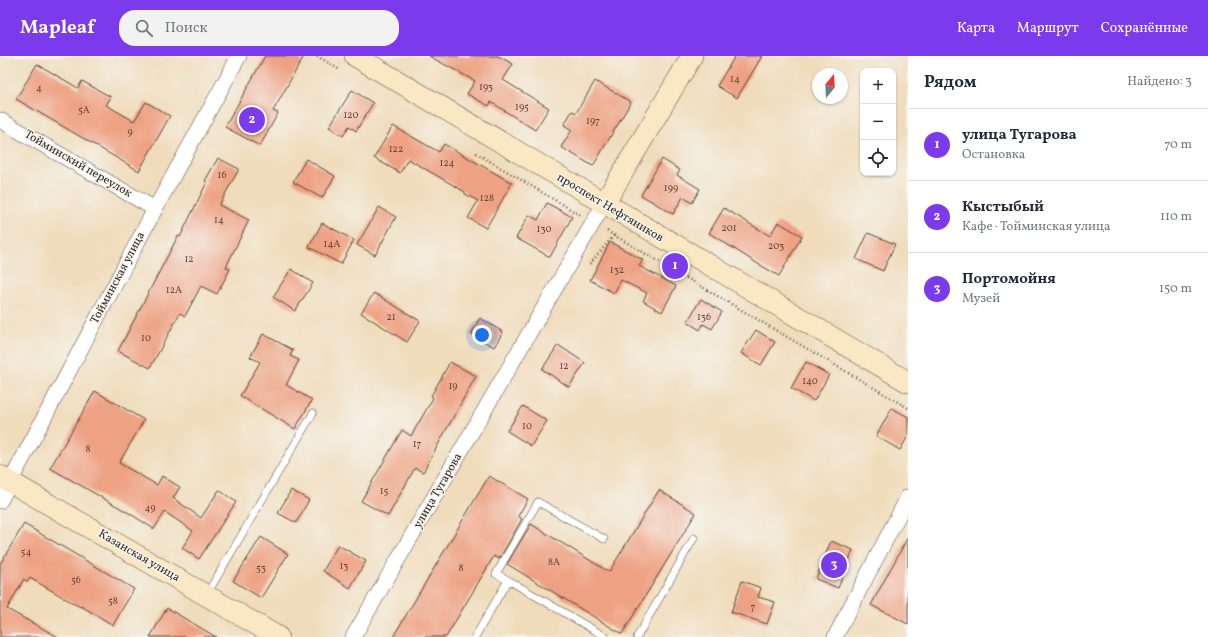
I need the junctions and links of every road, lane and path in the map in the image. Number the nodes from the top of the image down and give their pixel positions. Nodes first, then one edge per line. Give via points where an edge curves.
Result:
1 (239, 56) edge
2 (317, 56) edge
3 (692, 56) edge
4 (349, 64) edge
5 (0, 120) edge
6 (471, 149) dead end
7 (604, 204) junction
8 (155, 209) junction
9 (593, 223) junction
10 (908, 382) edge
11 (908, 408) edge
12 (313, 413) dead end
13 (5, 479) edge
14 (908, 497) edge
15 (0, 501) edge
16 (694, 538) dead end
17 (604, 540) dead end
18 (508, 580) junction
19 (206, 596) junction
20 (278, 637) edge
21 (353, 637) edge
22 (475, 637) edge
23 (606, 637) edge
24 (636, 637) edge
25 (835, 637) edge

1 - 8 street, Тойминская улица
2 - 4 path
3 - 7 main road, улица Тугарова
4 - 7 main road, проспект Нефтяников via 374,64
5 - 8 street, Тойминский переулок
6 - 9 path
7 - 9 street, улица Тугарова
7 - 10 main road, проспект Нефтяников
8 - 13 street, Тойминская улица
9 - 11 path
9 - 21 street, улица Тугарова
12 - 19 lane
13 - 15 street, Тойминская улица
13 - 19 main road, Казанская улица
14 - 25 street
16 - 24 lane
17 - 18 lane via 538,502 496,574
18 - 22 lane
18 - 23 lane
19 - 20 main road, Казанская улица

